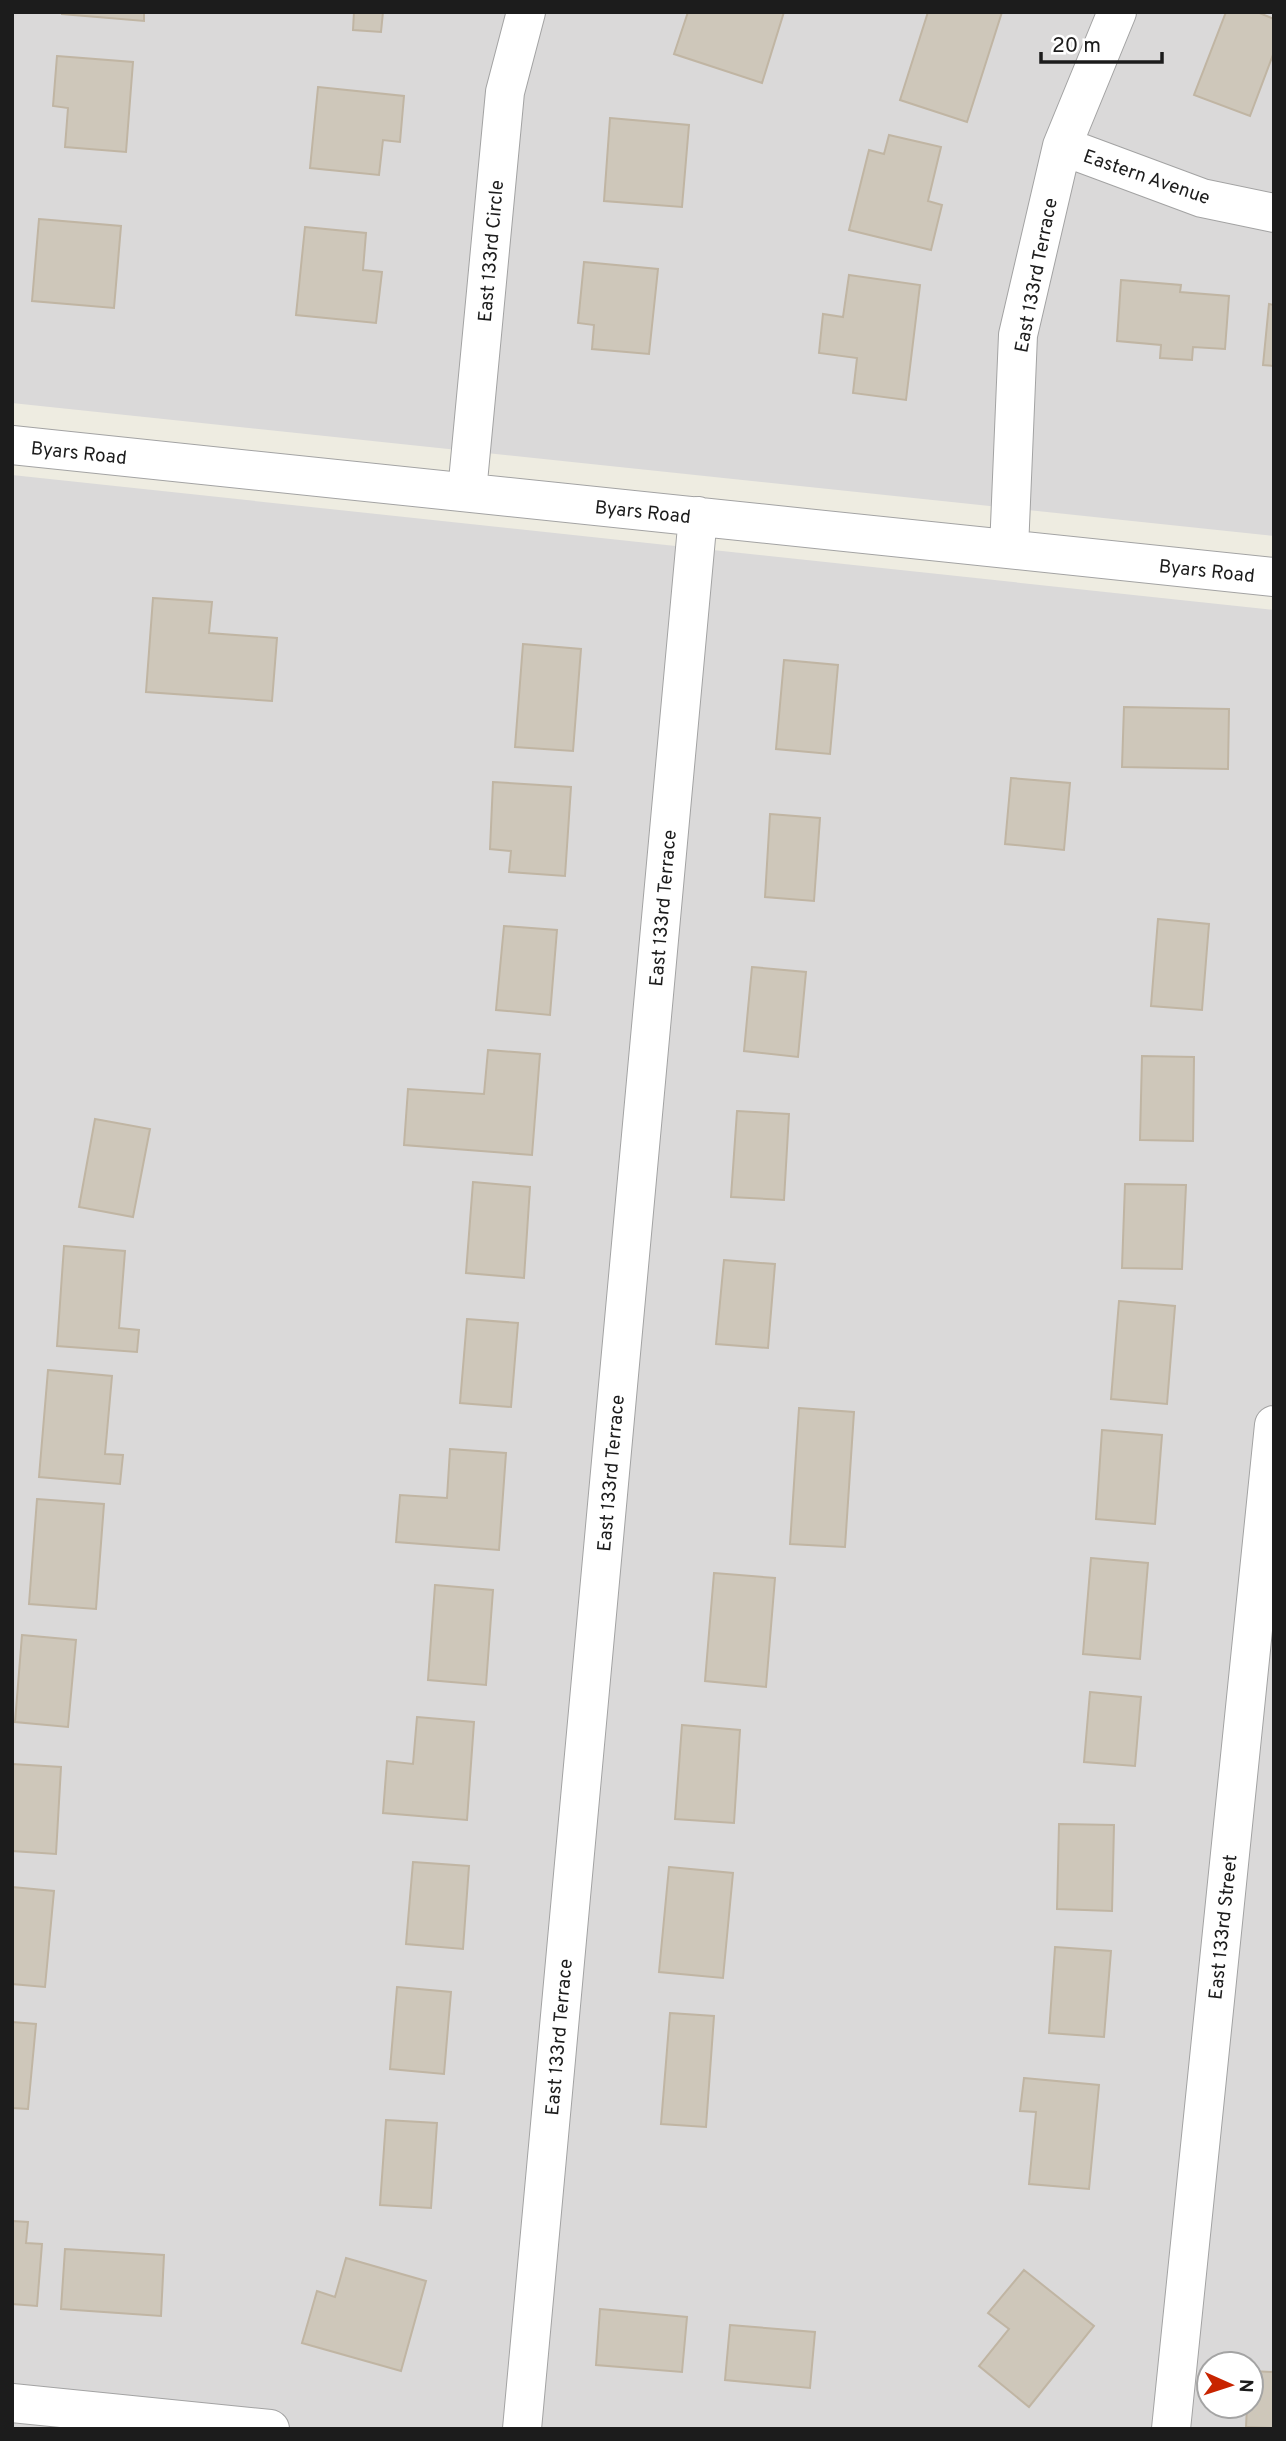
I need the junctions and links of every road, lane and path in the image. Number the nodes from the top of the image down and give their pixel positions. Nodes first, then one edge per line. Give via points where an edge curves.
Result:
1 (526, 12) edge
2 (1117, 12) edge
3 (1062, 146) junction
4 (1274, 213) edge
5 (12, 445) edge
6 (467, 492) junction
7 (698, 516) junction
8 (1009, 550) junction
9 (1274, 577) edge
10 (1274, 1424) edge
11 (12, 2403) edge
12 (270, 2429) edge
13 (522, 2429) edge
14 (1171, 2429) edge

1 - 6 street, East 133rd Circle via 506,92
2 - 3 street, East 133rd Terrace
3 - 4 street, Eastern Avenue via 1202,198
3 - 8 street, East 133rd Terrace via 1018,335
5 - 6 street, Byars Road
6 - 7 street, Byars Road
7 - 8 street, Byars Road
7 - 13 street, East 133rd Terrace
8 - 9 street, Byars Road
10 - 14 street, East 133rd Street
11 - 12 street

